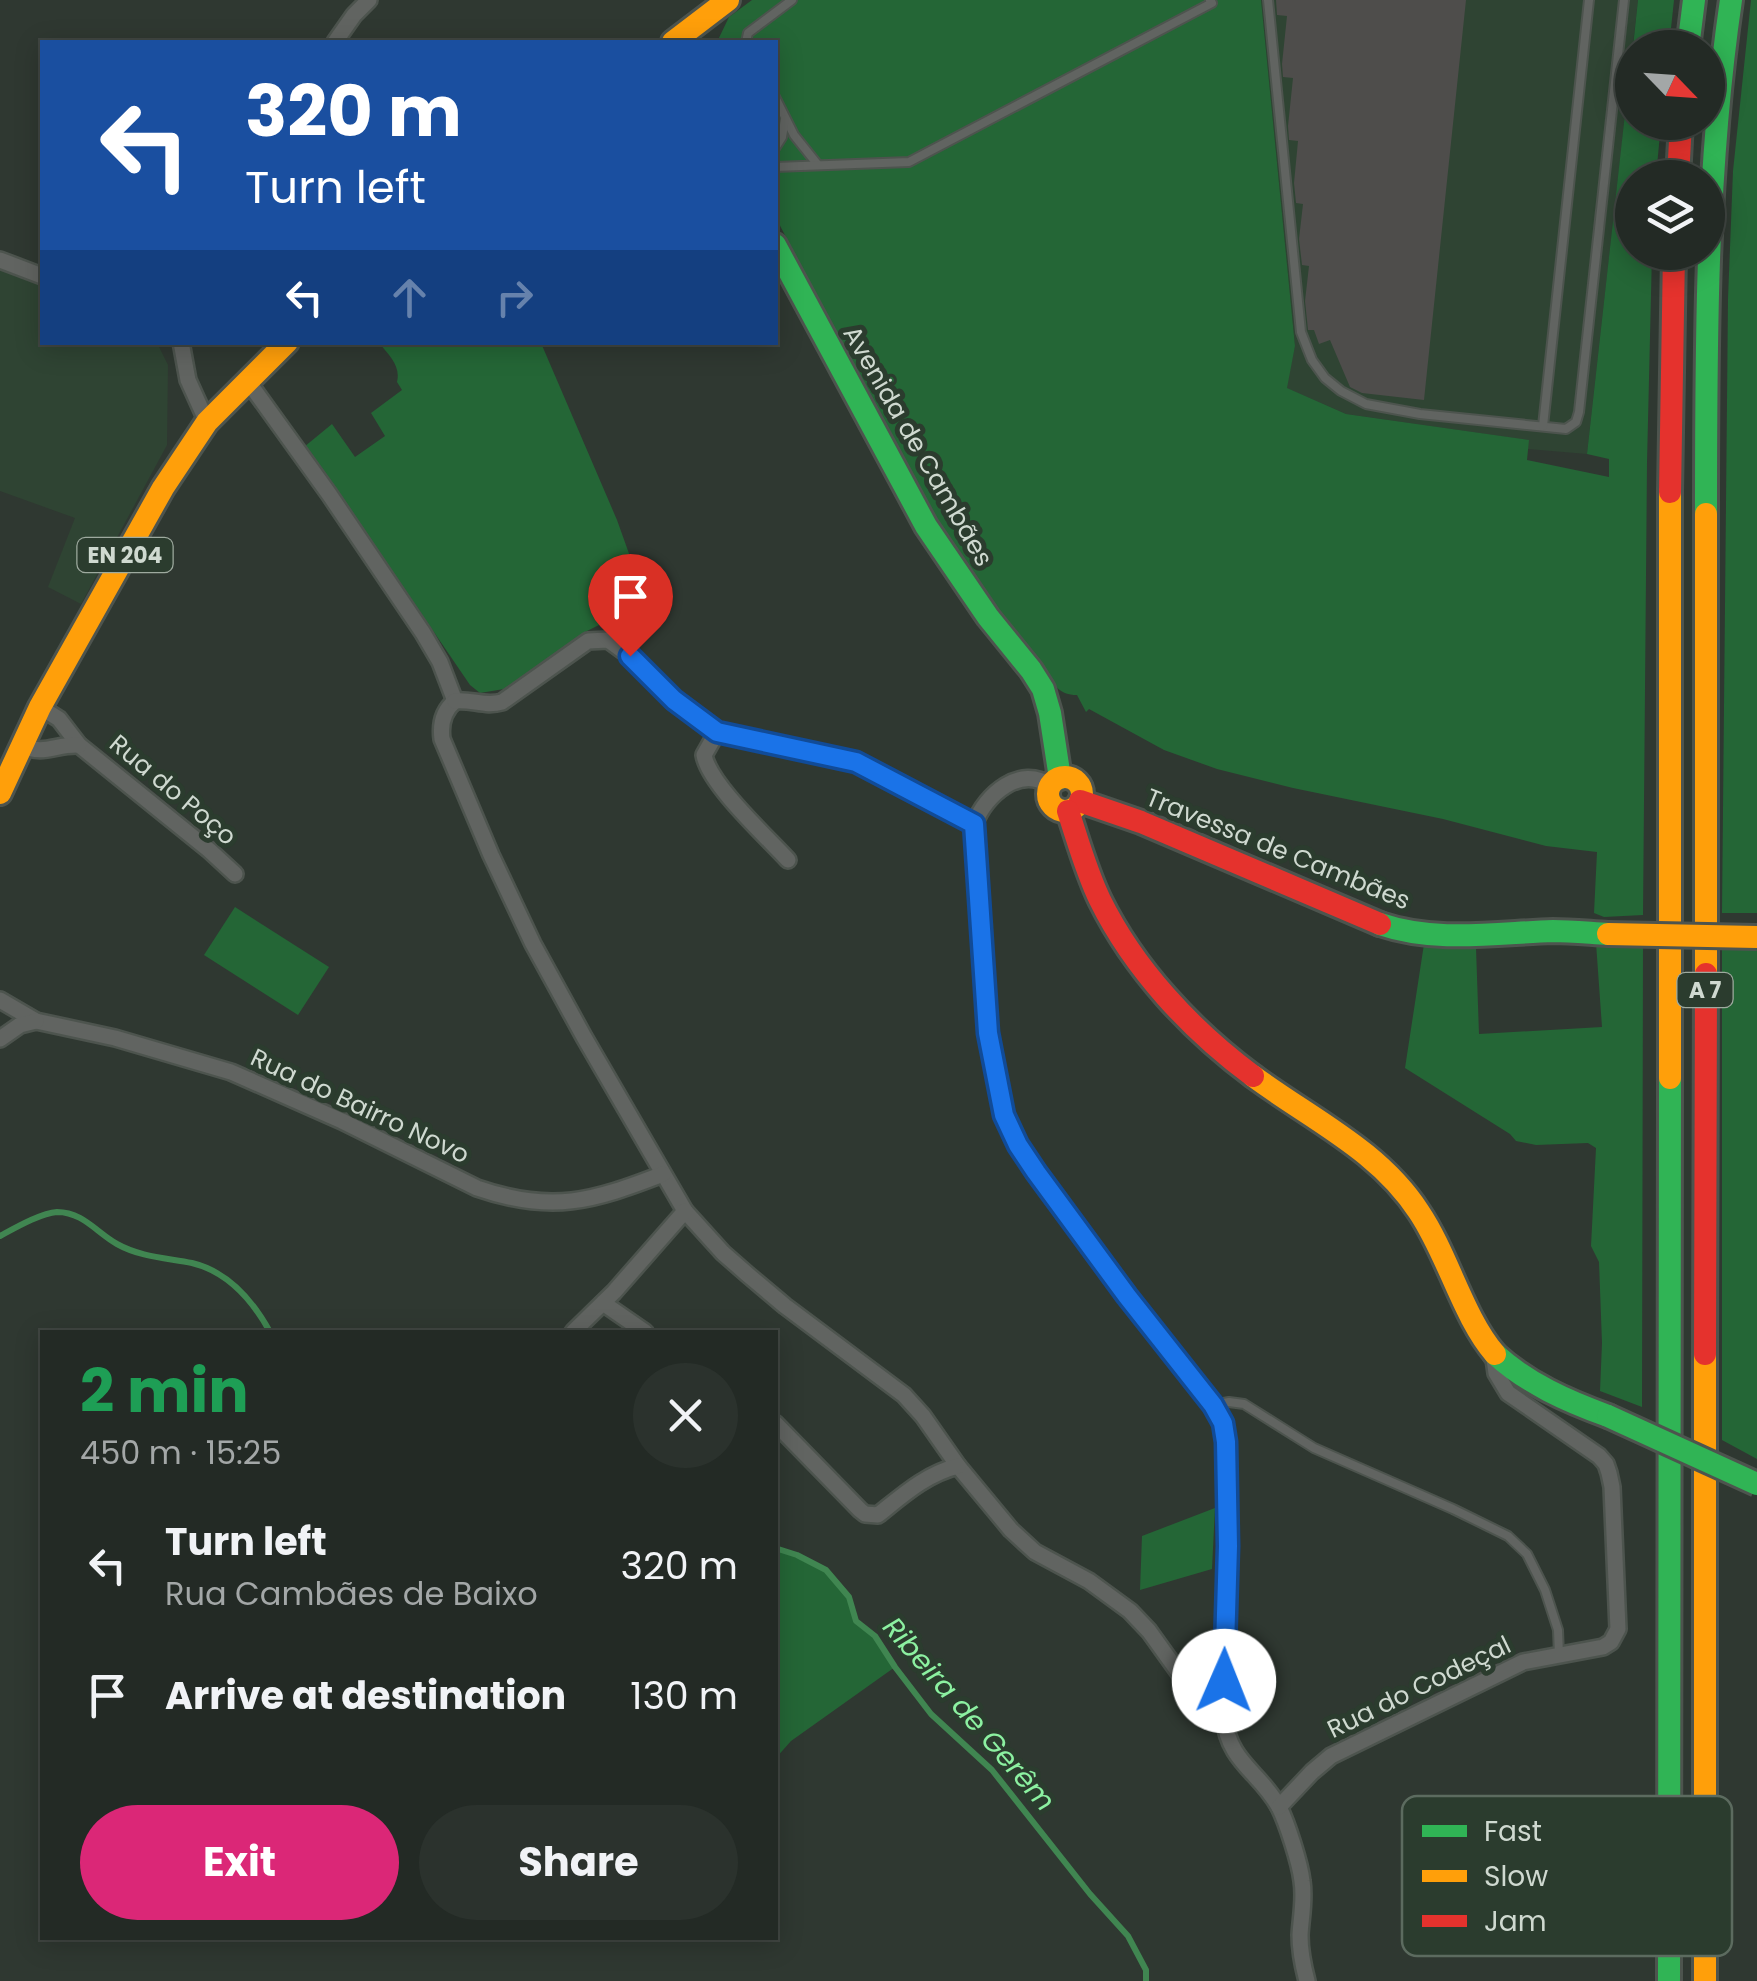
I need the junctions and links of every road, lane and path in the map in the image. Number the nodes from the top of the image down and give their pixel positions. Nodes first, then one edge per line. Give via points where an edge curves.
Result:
1 (369, 0) edge
2 (728, 0) edge
3 (792, 0) edge
4 (1210, 0) edge
5 (1268, 0) edge
6 (1590, 0) edge
7 (1624, 0) edge
8 (1694, 0) edge
9 (1731, 0) edge
10 (703, 8) edge
11 (1690, 30) edge
12 (684, 39) edge
13 (336, 40) edge
14 (746, 40) edge
15 (778, 104) edge
16 (785, 119) junction
17 (778, 143) edge
18 (818, 165) junction
19 (778, 167) edge
20 (778, 251) edge
21 (0, 260) edge
22 (1674, 270) edge
23 (40, 275) edge
24 (182, 345) edge
25 (284, 345) edge
26 (247, 380) junction
27 (207, 422) junction
28 (1543, 426) junction
29 (456, 702) junction
30 (40, 707) junction
31 (717, 732) junction
32 (79, 746) junction
33 (12, 751) edge
34 (1055, 782) junction
35 (0, 793) edge
36 (1074, 806) junction
37 (974, 824) junction
38 (788, 860) dead end
39 (235, 874) dead end
40 (1757, 937) edge
41 (0, 1000) edge
42 (36, 1021) junction
43 (0, 1039) edge
44 (663, 1174) junction
45 (685, 1211) junction
46 (603, 1303) junction
47 (575, 1330) edge
48 (643, 1330) edge
49 (1494, 1352) junction
50 (1213, 1405) junction
51 (778, 1426) edge
52 (958, 1466) junction
53 (1757, 1484) edge
54 (1559, 1655) junction
55 (1224, 1716) junction
56 (1669, 1796) edge
57 (1705, 1796) edge
58 (1279, 1807) junction
59 (1669, 1956) edge
60 (1705, 1956) edge
61 (1307, 1981) edge
62 (1669, 1981) edge
63 (1705, 1981) edge

1 - 13 street
2 - 10 main road
3 - 14 lane
4 - 18 lane via 908,162
5 - 28 lane via 1301,332 1312,360 1324,378 1366,404
6 - 28 lane
7 - 28 lane via 1579,412 1572,427
8 - 11 main road
9 - 57 main road, A 7 via 1720,74 1706,312
10 - 12 main road
15 - 16 lane
16 - 17 lane
16 - 18 lane
18 - 19 lane
20 - 34 main road, Avenida de Cambães via 926,526 1042,689
21 - 23 street
22 - 56 main road, A 7
24 - 27 street
25 - 26 main road, EN 204
26 - 27 main road, EN 204
26 - 29 street via 423,634
27 - 30 main road, EN 204 via 162,488
29 - 31 street via 502,702 588,641 608,640
29 - 44 street via 442,719 442,739 491,855 533,944
30 - 32 street, Rua do Poço
30 - 33 main road, EN 204
31 - 37 street via 856,762
31 - 38 street via 704,760
32 - 33 street, Rua do Poço
32 - 39 street, Rua do Poço
33 - 35 main road, EN 204
34 - 36 main road via 1071,778 1080,785
34 - 37 street via 1009,784 983,804
36 - 40 main road, Travessa de Cambães, bridge via 1141,822 1402,931
36 - 49 main road via 1080,853 1138,965 1225,1054 1394,1179 1424,1219
37 - 50 street via 988,1033 1004,1115 1036,1172
41 - 42 street, Rua do Bairro Novo
42 - 43 street
42 - 44 street, Rua do Bairro Novo via 231,1072 499,1196 572,1202
44 - 45 street
45 - 46 street
45 - 52 street via 747,1274 914,1405
46 - 47 street
46 - 48 street
49 - 53 main road, bridge via 1574,1404
49 - 54 street, Rua do Codeçal via 1508,1393 1599,1456 1610,1473 1618,1629 1602,1647
50 - 54 lane via 1244,1404 1314,1448 1508,1536 1527,1554 1545,1590
50 - 55 street via 1226,1442
51 - 52 street via 872,1516 941,1470
52 - 55 street via 1036,1552 1130,1612 1188,1684
54 - 58 street, Rua do Codeçal via 1522,1662 1332,1756
55 - 58 street via 1229,1743
58 - 61 street via 1303,1882 1300,1938
59 - 62 main road, A 7
60 - 63 main road, A 7

